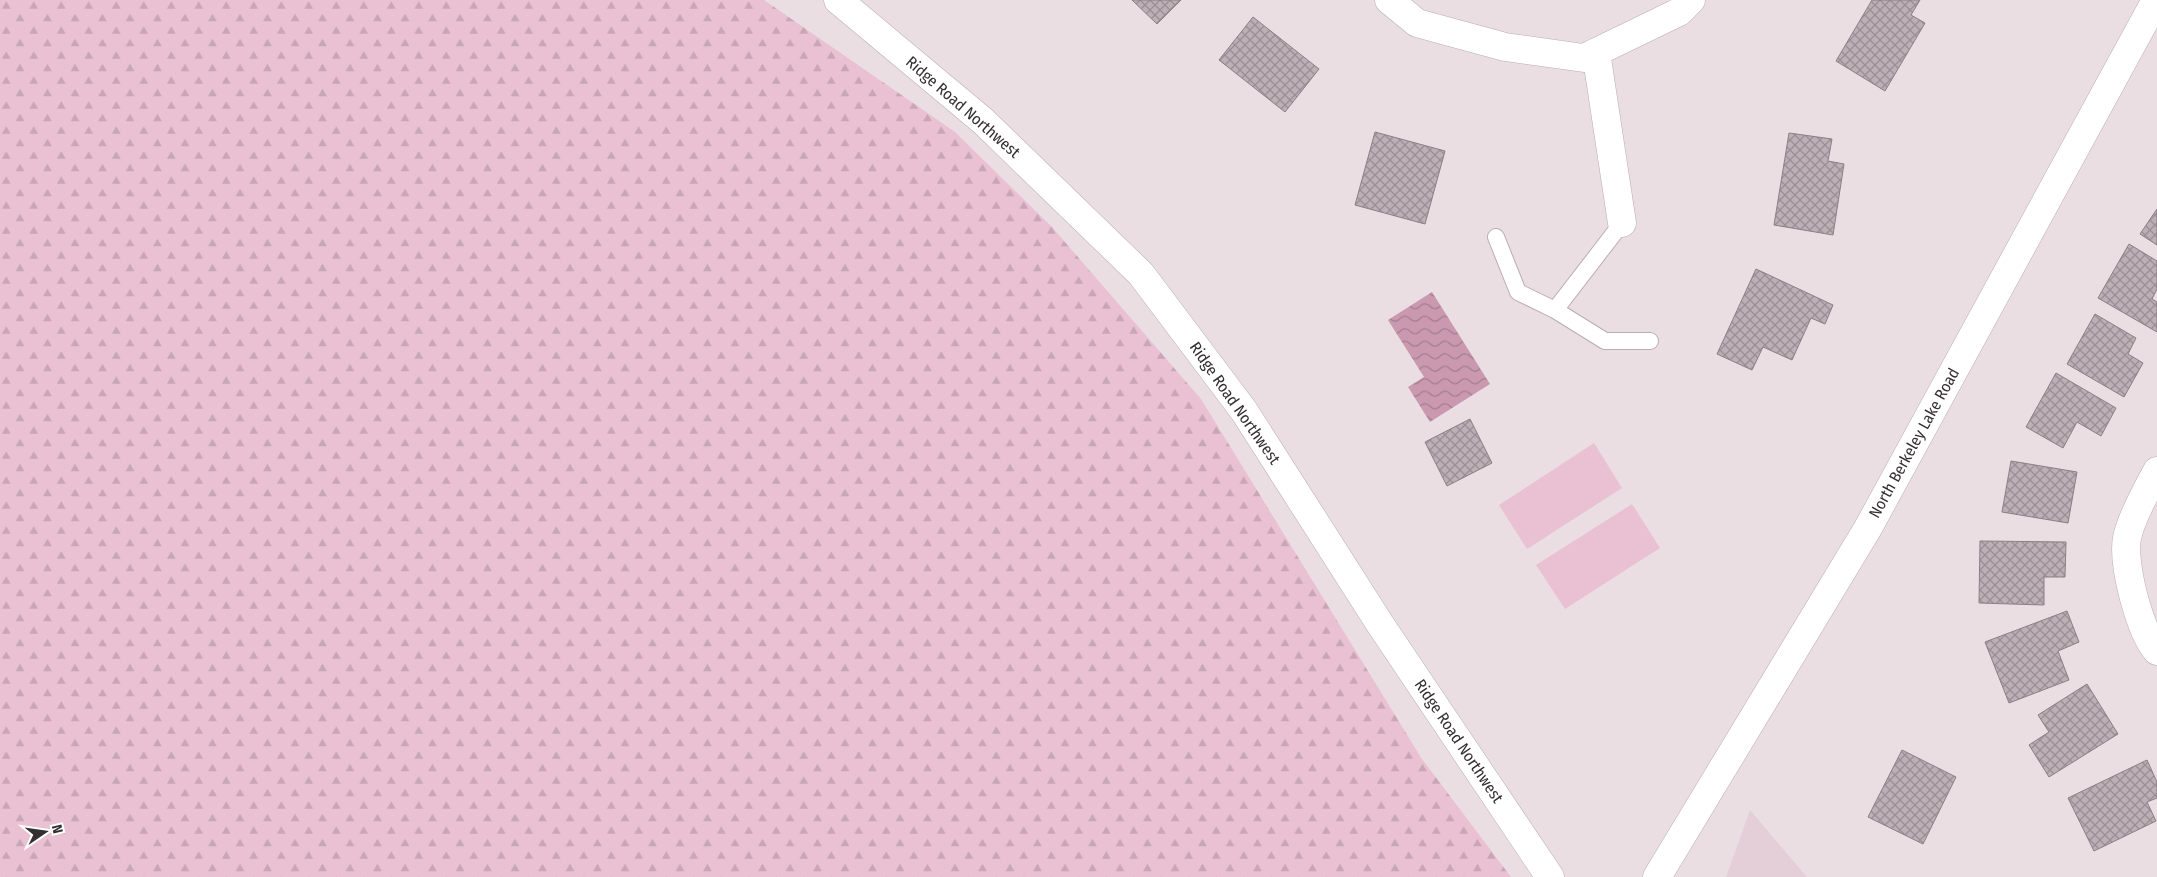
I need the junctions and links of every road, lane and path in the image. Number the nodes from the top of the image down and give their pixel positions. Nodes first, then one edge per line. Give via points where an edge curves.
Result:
1 (838, 0) edge
2 (1389, 0) edge
3 (1691, 0) edge
4 (2156, 0) edge
5 (1596, 52) junction
6 (1622, 223) joint
7 (1496, 237) dead end
8 (1555, 310) junction
9 (1650, 341) dead end
10 (2157, 471) edge
11 (2157, 652) edge
12 (1550, 877) edge
13 (1657, 877) edge

1 - 12 street, Ridge Road Northwest via 983,121 1141,274 1244,411 1380,624
2 - 5 street via 1417,23 1505,47 1584,58
3 - 5 street via 1679,12
4 - 13 street, North Berkeley Lake Road via 1868,528
5 - 6 street
6 - 8 lane
7 - 8 lane via 1518,292
8 - 9 lane via 1605,341
10 - 11 street via 2127,538 2129,584 2150,643

